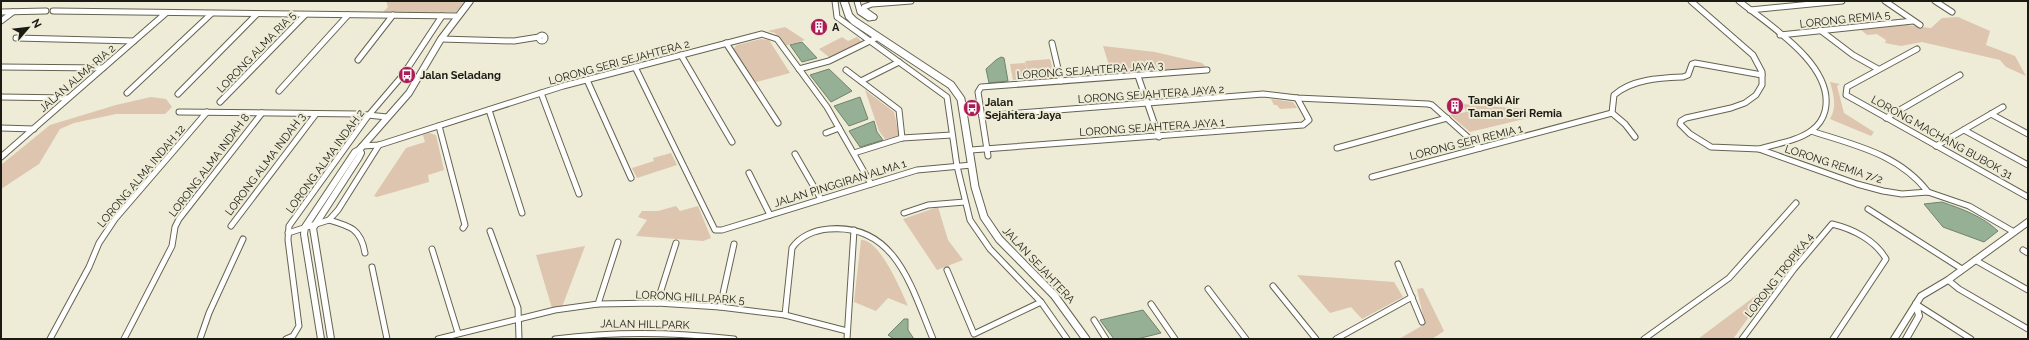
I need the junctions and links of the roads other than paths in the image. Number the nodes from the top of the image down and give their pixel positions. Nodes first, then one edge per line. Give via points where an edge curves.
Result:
1 (470, 1) edge
2 (835, 1) edge
3 (844, 1) edge
4 (857, 1) edge
5 (911, 1) edge
6 (1691, 1) edge
7 (1739, 1) edge
8 (1842, 1) edge
9 (1885, 1) edge
10 (1935, 1) edge
11 (1750, 10) junction
12 (46, 11) dead end
13 (53, 11) dead end
14 (1, 12) edge
15 (13, 12) junction
16 (1952, 12) dead end
17 (166, 13) junction
18 (211, 14) junction
19 (257, 14) junction
20 (305, 15) junction
21 (348, 15) junction
22 (393, 16) junction
23 (442, 16) junction
24 (458, 16) junction
25 (1913, 20) junction
26 (1, 21) edge
27 (1920, 25) dead end
28 (1820, 30) junction
29 (1780, 35) junction
30 (878, 37) junction
31 (16, 38) dead end
32 (441, 38) junction
33 (539, 39) dead end
34 (134, 41) junction
35 (870, 41) junction
36 (726, 43) junction
37 (1052, 43) dead end
38 (1917, 49) dead end
39 (682, 55) junction
40 (358, 60) dead end
41 (899, 62) junction
42 (1, 67) edge
43 (635, 67) junction
44 (103, 68) junction
45 (799, 69) junction
46 (1878, 69) junction
47 (846, 70) dead end
48 (1207, 70) dead end
49 (1762, 75) junction
50 (1960, 75) dead end
51 (1138, 76) junction
52 (587, 80) junction
53 (861, 81) junction
54 (1061, 81) junction
55 (279, 91) dead end
56 (127, 93) dead end
57 (178, 94) dead end
58 (540, 94) junction
59 (1, 97) edge
60 (68, 98) junction
61 (1297, 98) junction
62 (220, 102) dead end
63 (1147, 103) junction
64 (2003, 107) dead end
65 (489, 110) junction
66 (179, 112) dead end
67 (207, 112) junction
68 (262, 113) junction
69 (1612, 113) junction
70 (316, 114) junction
71 (1991, 114) junction
72 (368, 116) junction
73 (982, 116) junction
74 (386, 117) junction
75 (1447, 118) junction
76 (1886, 118) junction
77 (778, 123) dead end
78 (439, 126) junction
79 (1, 128) edge
80 (839, 128) junction
81 (34, 129) junction
82 (1964, 130) junction
83 (1811, 131) junction
84 (826, 133) dead end
85 (2028, 134) edge
86 (952, 135) junction
87 (1159, 137) junction
88 (1635, 137) dead end
89 (902, 138) junction
90 (732, 142) dead end
91 (379, 145) junction
92 (1936, 146) junction
93 (361, 148) junction
94 (1337, 148) dead end
95 (1480, 148) junction
96 (987, 149) junction
97 (1759, 149) junction
98 (970, 150) junction
99 (795, 154) dead end
100 (854, 154) junction
101 (988, 156) dead end
102 (1, 157) edge
103 (972, 165) junction
104 (2028, 165) edge
105 (957, 166) junction
106 (749, 173) dead end
107 (1372, 177) dead end
108 (631, 178) dead end
109 (871, 184) junction
110 (1928, 192) junction
111 (579, 194) dead end
112 (2028, 197) edge
113 (822, 199) junction
114 (965, 202) junction
115 (1796, 203) dead end
116 (1868, 209) dead end
117 (522, 213) dead end
118 (904, 213) dead end
119 (770, 215) junction
120 (329, 220) junction
121 (2028, 222) edge
122 (315, 224) junction
123 (231, 226) dead end
124 (306, 227) junction
125 (463, 228) dead end
126 (854, 230) junction
127 (490, 231) dead end
128 (2014, 232) junction
129 (288, 233) junction
130 (243, 239) dead end
131 (618, 242) dead end
132 (676, 243) dead end
133 (734, 244) dead end
134 (432, 249) dead end
135 (365, 253) dead end
136 (1976, 260) junction
137 (1398, 264) dead end
138 (372, 267) dead end
139 (1962, 269) junction
140 (947, 270) dead end
141 (1948, 280) junction
142 (1273, 286) dead end
143 (1208, 289) dead end
144 (2028, 290) edge
145 (1412, 297) junction
146 (1041, 302) junction
147 (657, 303) junction
148 (598, 304) junction
149 (1151, 304) dead end
150 (1916, 304) junction
151 (720, 307) junction
152 (784, 315) junction
153 (519, 318) junction
154 (1094, 320) dead end
155 (1422, 322) dead end
156 (2028, 329) edge
157 (847, 331) junction
158 (458, 333) junction
159 (50, 339) edge
160 (124, 339) edge
161 (200, 339) edge
162 (286, 339) edge
163 (321, 339) edge
164 (331, 339) edge
165 (387, 339) edge
166 (438, 339) edge
167 (519, 339) edge
168 (555, 339) edge
169 (734, 339) edge
170 (847, 339) edge
171 (933, 339) edge
172 (1068, 339) edge
173 (1086, 339) edge
174 (1106, 339) edge
175 (1175, 339) edge
176 (1246, 339) edge
177 (1316, 339) edge
178 (1336, 339) edge
179 (1644, 339) edge
180 (1742, 339) edge
181 (1833, 339) edge
182 (1894, 339) edge
183 (1906, 339) edge
184 (1971, 339) edge

1 - 24 street
2 - 35 street via 837,17
3 - 30 main road, JALAN SEJAHTERA via 849,16
4 - 5 street via 860,12 869,18 874,17 863,9 866,5
6 - 49 street via 1753,55
7 - 11 street
8 - 11 street
9 - 25 street
10 - 16 street
11 - 29 street
12 - 15 street
13 - 17 street
14 - 15 street
15 - 26 street
17 - 18 street
17 - 34 street, JALAN ALMA RIA 2
18 - 19 street
18 - 56 street
19 - 20 street
19 - 57 street
20 - 21 street
20 - 62 street, LORONG ALMA RIA 5
21 - 22 street
21 - 55 street
22 - 23 street
22 - 40 street
23 - 24 street
23 - 72 street, LORONG ALMA INDAH 2 via 391,91
24 - 32 street
25 - 27 street
25 - 28 street, LORONG REMIA 5
28 - 29 street, LORONG REMIA 5
28 - 46 street via 1852,56
29 - 83 street via 1807,59 1825,86 1828,96 1826,111
30 - 35 street
30 - 98 main road, JALAN SEJAHTERA via 943,79 958,92 962,99
31 - 34 street
32 - 33 street via 464,42 512,44
32 - 74 street via 409,93
34 - 44 street, JALAN ALMA RIA 2
35 - 41 street
35 - 45 street via 829,61
36 - 39 street, LORONG SERI SEJAHTERA 2
36 - 45 street, LORONG SERI SEJAHTERA 2 via 768,35 777,40
36 - 77 street
37 - 54 street
38 - 46 street
39 - 43 street, LORONG SERI SEJAHTERA 2
39 - 90 street
41 - 53 street
41 - 86 street via 947,97
42 - 44 street
43 - 52 street, LORONG SERI SEJAHTERA 2
43 - 119 street, JALAN PINGGIRAN ALMA 1 via 715,230
44 - 60 street, JALAN ALMA RIA 2
45 - 80 street, LORONG SERI SEJAHTERA 2
46 - 76 street, LORONG MACHANG BUBOK 31 via 1847,87 1846,95
47 - 53 street
48 - 51 street, LORONG SEJAHTERA JAYA 3
49 - 69 street via 1695,63 1692,64 1688,75 1683,77 1645,80 1616,92
49 - 97 street via 1761,90 1747,102 1738,107 1686,118 1680,124 1690,134 1711,147
50 - 76 street
51 - 54 street, LORONG SEJAHTERA JAYA 3
51 - 63 street
52 - 58 street, LORONG SERI SEJAHTERA 2
52 - 108 street
53 - 89 street via 899,110
54 - 73 street, LORONG SEJAHTERA JAYA 3 via 984,86 978,92
58 - 65 street, LORONG SERI SEJAHTERA 2
58 - 111 street
59 - 60 street
60 - 81 street, JALAN ALMA RIA 2
61 - 63 street, LORONG SEJAHTERA JAYA 2 via 1263,94
61 - 75 street, LORONG SEJAHTERA JAYA 2 via 1428,104
61 - 87 street, LORONG SEJAHTERA JAYA 1 via 1309,120 1303,125
63 - 73 street, LORONG SEJAHTERA JAYA 2
63 - 87 street
64 - 71 street
65 - 78 street, LORONG SERI SEJAHTERA 2
65 - 117 street
66 - 67 street
67 - 68 street
67 - 159 street, LORONG ALMA INDAH 12 via 115,219 99,243
68 - 70 street
68 - 160 street, LORONG ALMA INDAH 8 via 179,218 172,246
69 - 88 street
69 - 95 street, LORONG SERI REMIA 1
70 - 72 street
70 - 123 street, LORONG ALMA INDAH 3
71 - 82 street
71 - 85 street
72 - 74 street
72 - 129 street, LORONG ALMA INDAH 2 via 289,226
73 - 96 street
74 - 93 street
75 - 94 street
75 - 95 street, LORONG SEJAHTERA JAYA 2
76 - 92 street, LORONG MACHANG BUBOK 31
78 - 91 street, LORONG SERI SEJAHTERA 2
78 - 125 street via 465,225
79 - 81 street
80 - 84 street
80 - 100 street, LORONG SERI SEJAHTERA 2
81 - 102 street, JALAN ALMA RIA 2
82 - 92 street
82 - 104 street
83 - 97 street
83 - 110 street via 1899,163 1922,181
86 - 89 street
86 - 105 street
87 - 96 street, LORONG SEJAHTERA JAYA 1
89 - 100 street
91 - 93 street, LORONG SERI SEJAHTERA 2
91 - 120 street
92 - 112 street, LORONG MACHANG BUBOK 31
93 - 122 street via 359,157
93 - 124 street via 352,157
95 - 107 street, LORONG SERI REMIA 1
96 - 98 street, LORONG SEJAHTERA JAYA 1
96 - 101 street
97 - 110 street, LORONG REMIA 7/2 via 1882,191 1902,194
98 - 103 main road, JALAN SEJAHTERA
99 - 113 street
100 - 109 street, LORONG SERI SEJAHTERA 2
103 - 105 street, JALAN PINGGIRAN ALMA 1
103 - 173 main road, JALAN SEJAHTERA via 978,198 990,228 1054,295
105 - 109 street, JALAN PINGGIRAN ALMA 1 via 917,170
105 - 114 street
106 - 119 street
109 - 113 street, JALAN PINGGIRAN ALMA 1
110 - 128 street, LORONG REMIA 7/2 via 1969,206
113 - 119 street, JALAN PINGGIRAN ALMA 1
114 - 118 street via 928,205
114 - 146 street via 976,231
115 - 179 street via 1729,278
116 - 139 street
120 - 122 street
120 - 135 street via 347,225 363,238
121 - 128 street
122 - 124 street
122 - 164 street via 313,228 316,255
124 - 129 street
124 - 163 street via 304,234
126 - 152 street via 825,229 795,243 792,248
126 - 157 street
126 - 171 street via 881,241 888,249 907,279
127 - 153 street via 518,308
128 - 136 street
129 - 162 street via 299,326 293,336
130 - 161 street via 209,313
131 - 148 street
132 - 147 street
133 - 151 street
134 - 158 street
136 - 139 street
136 - 144 street
137 - 145 street
138 - 165 street
139 - 141 street
140 - 146 street via 974,334
141 - 150 street via 1921,296
141 - 156 street
142 - 177 street
143 - 176 street
145 - 155 street
145 - 178 street
146 - 172 street
147 - 148 street, LORONG HILLPARK 5
147 - 151 street, LORONG HILLPARK 5
148 - 153 street, LORONG HILLPARK 5
149 - 175 street
150 - 182 street
150 - 183 street via 1920,316
150 - 184 street
151 - 152 street, LORONG HILLPARK 5
152 - 157 street, LORONG HILLPARK 5
153 - 158 street, LORONG HILLPARK 5
153 - 167 street
154 - 174 street
157 - 170 street
158 - 166 street, LORONG HILLPARK 5
168 - 169 street, JALAN HILLPARK via 621,332
180 - 181 street, LORONG TROPIKA 4 via 1768,301 1832,224 1871,241 1886,257 1885,263

